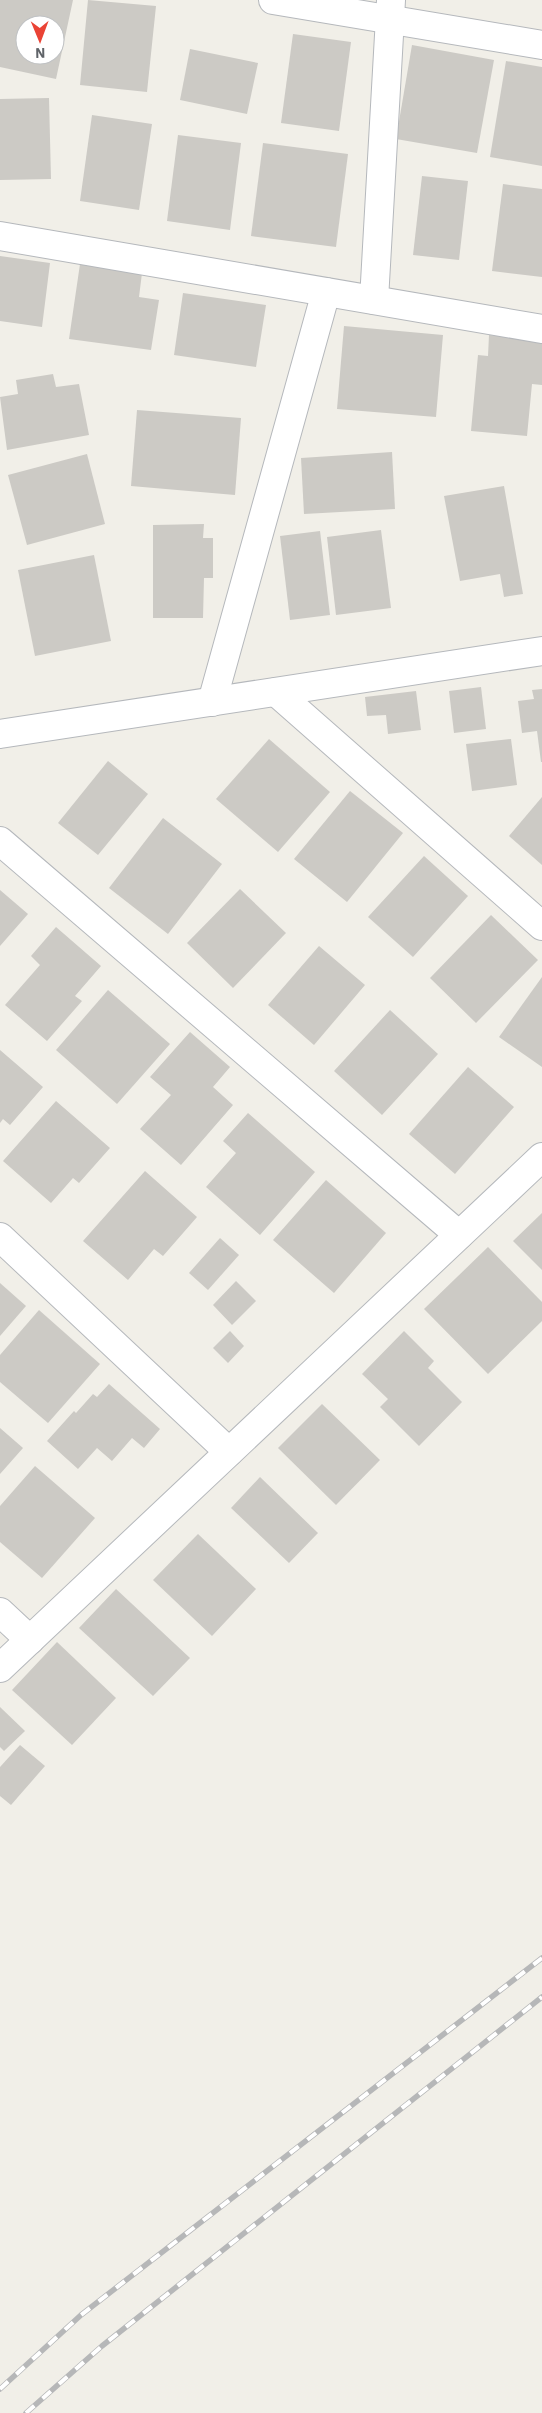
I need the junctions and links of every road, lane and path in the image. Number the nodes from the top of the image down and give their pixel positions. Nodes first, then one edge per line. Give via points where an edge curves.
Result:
1 (273, 0) edge
2 (390, 9) edge
3 (542, 45) edge
4 (0, 236) edge
5 (326, 292) junction
6 (374, 300) junction
7 (542, 329) edge
8 (542, 651) edge
9 (276, 692) junction
10 (212, 702) junction
11 (0, 734) edge
12 (0, 841) edge
13 (542, 926) edge
14 (542, 1156) edge
15 (460, 1235) junction
16 (0, 1238) edge
17 (229, 1452) junction
18 (0, 1612) edge
19 (30, 1640) junction
20 (0, 1668) edge

1 - 2 street
2 - 3 street
2 - 6 street
4 - 5 street
5 - 6 street
5 - 10 street
6 - 7 street
8 - 9 street
9 - 10 street
9 - 13 street
10 - 11 street
12 - 15 street
14 - 15 street
15 - 17 street
16 - 17 street
17 - 19 street
18 - 19 street
19 - 20 street

